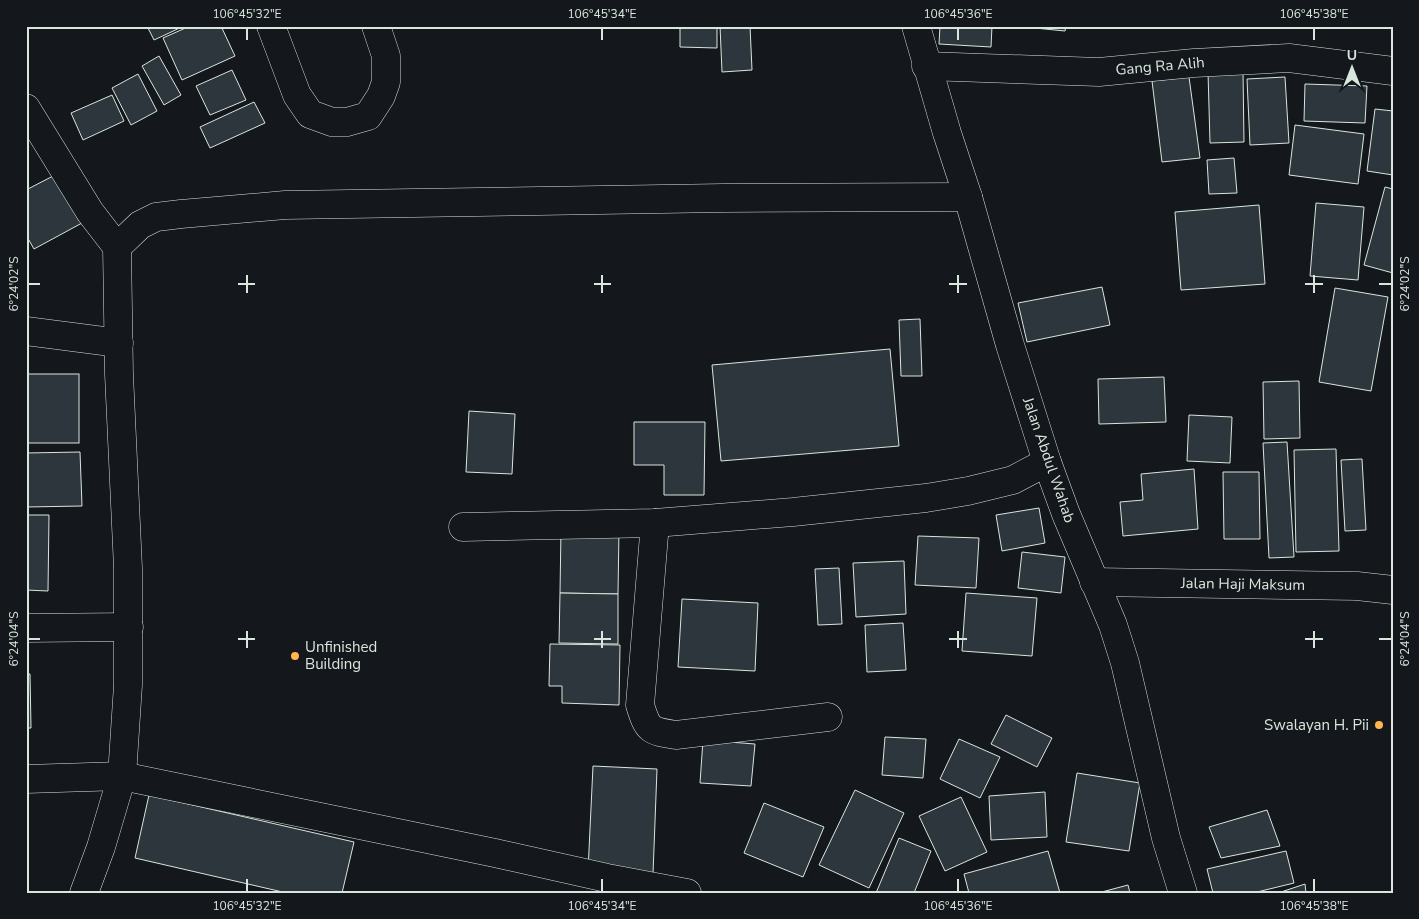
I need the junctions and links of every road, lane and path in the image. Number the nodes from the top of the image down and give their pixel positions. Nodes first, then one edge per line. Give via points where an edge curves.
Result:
1 (271, 26) edge
2 (376, 26) edge
3 (916, 26) edge
4 (1390, 63) edge
5 (926, 66) junction
6 (26, 108) edge
7 (968, 197) junction
8 (117, 247) junction
9 (26, 331) edge
10 (119, 343) junction
11 (1047, 462) junction
12 (655, 524) junction
13 (463, 527) dead end
14 (1094, 582) junction
15 (1393, 590) edge
16 (129, 626) junction
17 (26, 628) edge
18 (828, 717) dead end
19 (122, 776) junction
20 (26, 779) edge
21 (84, 893) edge
22 (687, 893) edge
23 (1183, 893) edge

1 - 2 street via 297,94 310,114 332,122 368,116 381,96 386,82 386,56
3 - 5 street, Jalan Abdul Wahab
4 - 5 street, Gang Ra Alih via 1289,58 1194,62 1099,72
5 - 7 street, Jalan Abdul Wahab
6 - 8 street via 90,212
7 - 8 street via 285,205 156,218 140,225
7 - 11 street, Jalan Abdul Wahab
8 - 10 street
9 - 10 street
10 - 16 street
11 - 12 street via 1013,480 926,498
11 - 14 street, Jalan Abdul Wahab
12 - 13 street
12 - 18 street via 640,705 646,724 656,732 676,735
14 - 15 street, Jalan Haji Maksum via 1357,586
14 - 23 street, Jalan Abdul Wahab via 1125,663 1166,838
16 - 17 street
16 - 19 street
19 - 20 street
19 - 21 street
19 - 22 street

